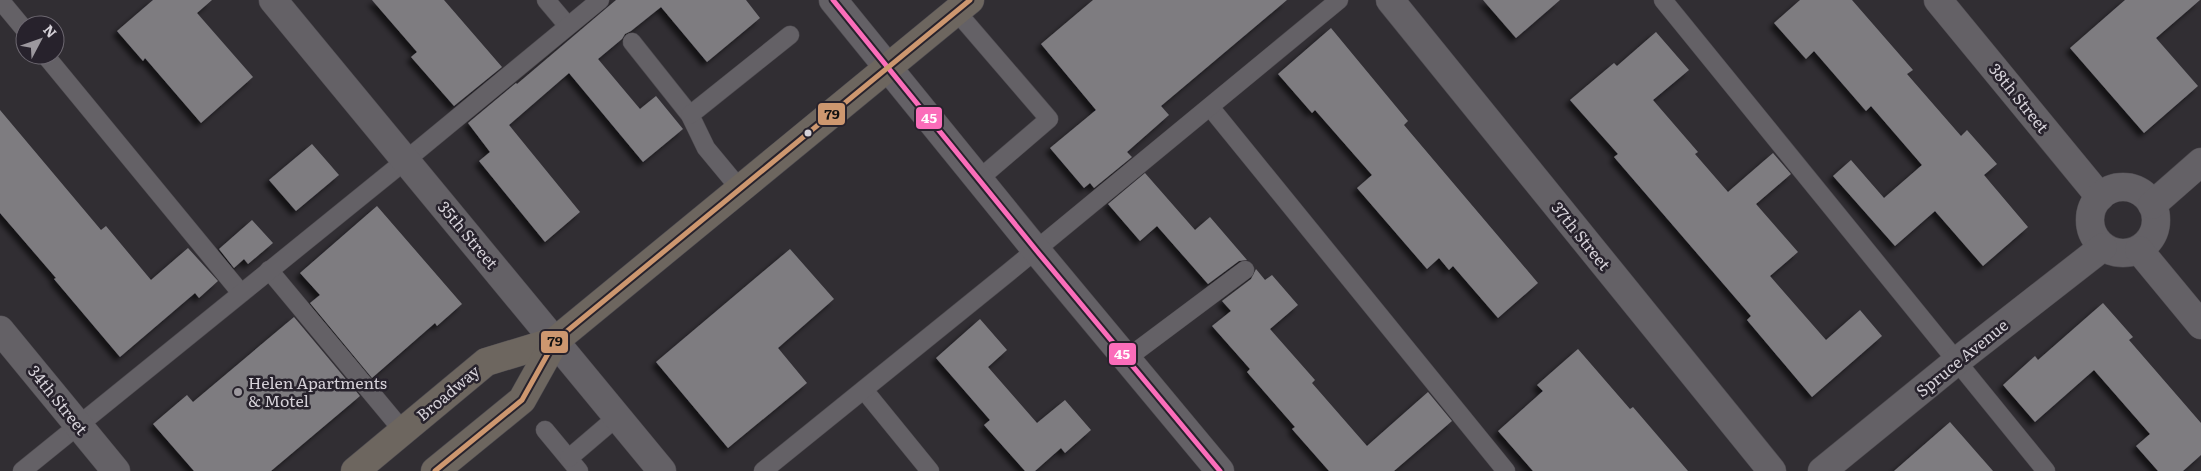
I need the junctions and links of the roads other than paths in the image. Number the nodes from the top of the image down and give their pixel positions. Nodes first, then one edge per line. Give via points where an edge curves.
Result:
1 (0, 0) edge
2 (273, 0) edge
3 (546, 0) edge
4 (600, 0) edge
5 (833, 0) edge
6 (1339, 0) edge
7 (1390, 0) edge
8 (1663, 0) edge
9 (1938, 0) edge
10 (963, 6) edge
11 (15, 18) edge
12 (568, 26) junction
13 (790, 35) dead end
14 (632, 42) dead end
15 (53, 65) edge
16 (889, 68) junction
17 (1210, 107) junction
18 (690, 115) junction
19 (406, 160) junction
20 (2201, 162) edge
21 (979, 180) junction
22 (740, 189) junction
23 (2100, 197) junction
24 (2152, 205) junction
25 (2103, 247) junction
26 (1036, 250) junction
27 (2139, 250) junction
28 (269, 270) junction
29 (1244, 270) dead end
30 (241, 293) junction
31 (2201, 325) edge
32 (0, 330) edge
33 (555, 341) junction
34 (1126, 359) junction
35 (1957, 361) junction
36 (864, 390) junction
37 (617, 417) junction
38 (78, 425) junction
39 (545, 430) dead end
40 (403, 431) junction
41 (574, 465) edge
42 (22, 471) edge
43 (116, 471) edge
44 (355, 471) edge
45 (435, 471) edge
46 (662, 471) edge
47 (763, 471) edge
48 (930, 471) edge
49 (1220, 471) edge
50 (1506, 471) edge
51 (1772, 471) edge
52 (1822, 471) edge
53 (2046, 471) edge

1 - 11 lane
2 - 19 street, 35th Street
3 - 12 lane
4 - 12 lane
5 - 16 street
6 - 17 lane
7 - 51 street, 37th Street
8 - 35 lane
9 - 23 street, 38th Street
10 - 16 main road, Broadway
10 - 21 lane via 1049,119
12 - 19 lane
13 - 18 lane
14 - 18 lane
15 - 30 lane
16 - 21 street
16 - 22 main road, Broadway
17 - 26 lane
17 - 50 lane
18 - 22 lane via 706,148
19 - 28 lane
19 - 33 street, 35th Street
20 - 24 street
21 - 26 street
22 - 33 main road, Broadway
23 - 24 street via 2108,191 2128,187 2146,196
23 - 25 street via 2090,217 2091,229
24 - 27 street via 2156,214 2154,234
25 - 27 street via 2121,254
25 - 35 street, Spruce Avenue
26 - 34 street
26 - 36 lane
27 - 31 street
28 - 30 lane
28 - 40 lane
29 - 34 lane
30 - 38 lane
32 - 38 street, 34th Street
33 - 37 street, 35th Street
33 - 40 main road, Broadway via 486,362
33 - 45 main road, Broadway via 522,400
34 - 49 street
35 - 52 street, Spruce Avenue
35 - 53 lane
36 - 47 lane
36 - 48 lane
37 - 41 lane
37 - 46 street, 35th Street
38 - 42 lane
38 - 43 street, 34th Street
39 - 41 lane
40 - 44 main road, Broadway

